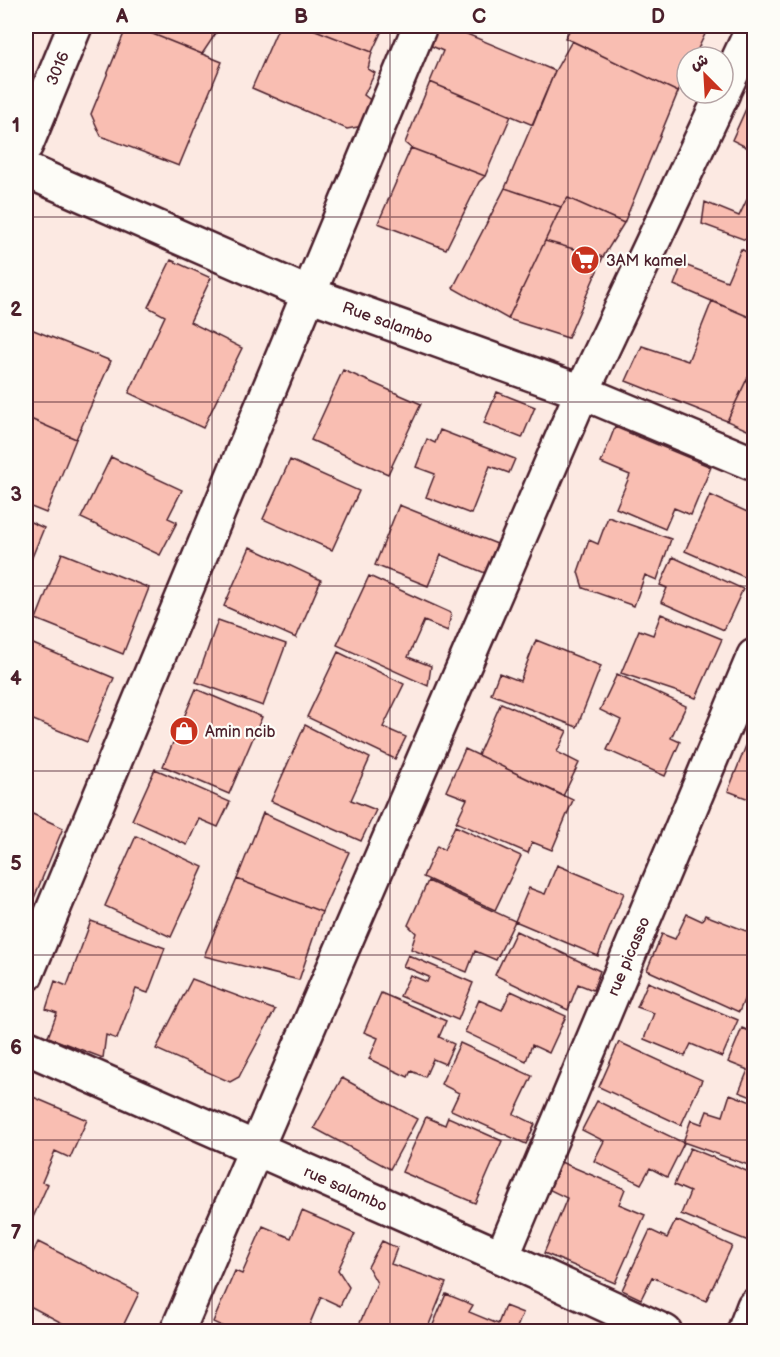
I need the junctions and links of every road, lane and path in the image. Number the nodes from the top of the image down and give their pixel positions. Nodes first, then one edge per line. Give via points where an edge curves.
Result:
1 (75, 26) edge
2 (420, 26) edge
3 (754, 26) edge
4 (735, 67) edge
5 (717, 105) edge
6 (26, 145) edge
7 (26, 170) edge
8 (309, 294) junction
9 (582, 392) junction
10 (754, 464) edge
11 (754, 656) edge
12 (26, 975) edge
13 (26, 1047) edge
14 (257, 1149) junction
15 (502, 1257) junction
16 (754, 1306) edge
17 (177, 1332) edge
18 (665, 1332) edge
19 (744, 1332) edge

1 - 6 street, 3016
2 - 8 street
3 - 4 street
5 - 9 street
7 - 8 street, Rue salambo
8 - 9 street, Rue salambo
8 - 12 street
9 - 10 street, Rue salambo
9 - 14 street
11 - 15 street, rue picasso
13 - 14 street, rue salambo
14 - 15 street, rue salambo
14 - 17 street
15 - 18 street, rue salambo
16 - 19 street

